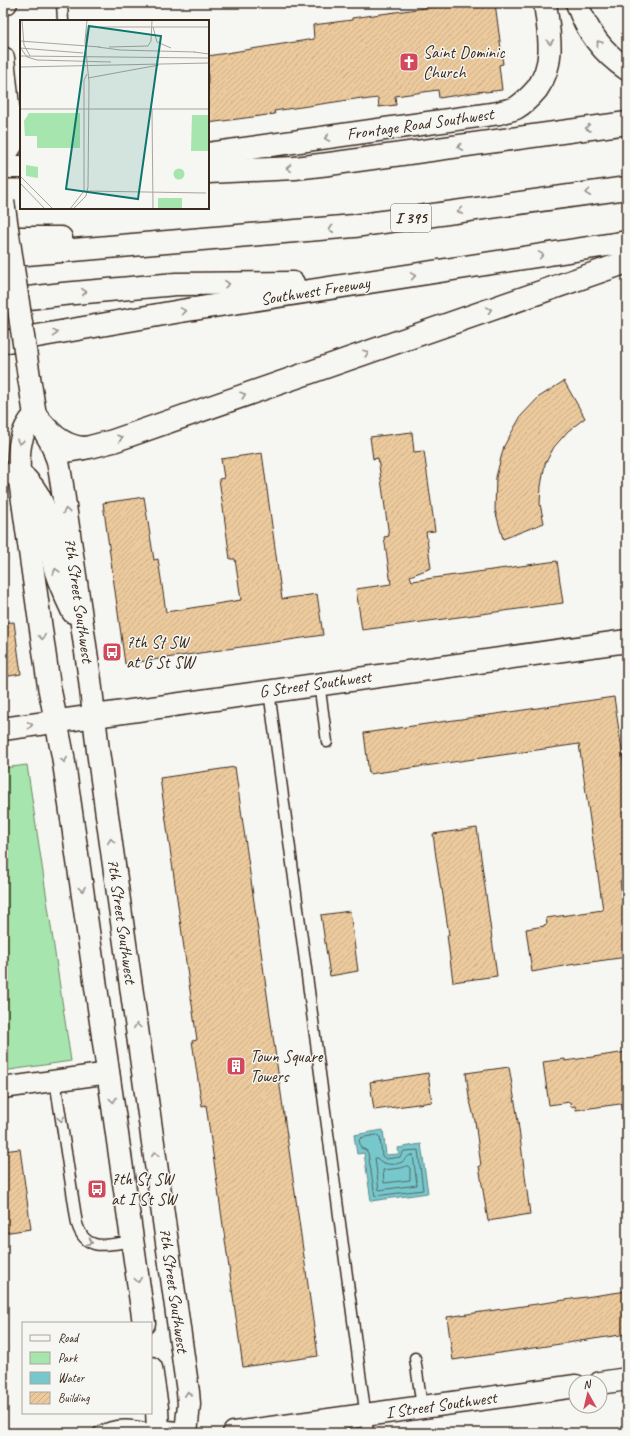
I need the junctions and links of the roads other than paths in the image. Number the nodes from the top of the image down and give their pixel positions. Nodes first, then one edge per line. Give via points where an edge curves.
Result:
1 (62, 3) edge
2 (545, 3) edge
3 (579, 5) edge
4 (63, 20) edge
5 (3, 58) edge
6 (627, 69) edge
7 (627, 123) edge
8 (209, 154) edge
9 (3, 158) edge
10 (3, 167) edge
11 (20, 167) edge
12 (209, 172) edge
13 (627, 188) edge
14 (3, 201) edge
15 (3, 238) edge
16 (194, 239) junction
17 (627, 242) edge
18 (3, 256) edge
19 (627, 262) edge
20 (374, 282) junction
21 (3, 301) edge
22 (3, 342) edge
23 (35, 415) junction
24 (82, 448) junction
25 (55, 453) junction
26 (11, 474) edge
27 (83, 633) junction
28 (627, 641) edge
29 (319, 684) junction
30 (269, 691) junction
31 (94, 716) junction
32 (57, 722) junction
33 (3, 729) edge
34 (327, 742) dead end
35 (109, 1073) junction
36 (55, 1080) junction
37 (3, 1088) edge
38 (133, 1241) junction
39 (144, 1322) edge
40 (415, 1358) dead end
41 (152, 1375) edge
42 (627, 1379) edge
43 (608, 1382) edge
44 (568, 1387) edge
45 (422, 1407) junction
46 (368, 1424) edge
47 (336, 1426) edge
48 (164, 1432) edge
49 (98, 1433) edge
50 (186, 1433) edge
51 (234, 1433) edge

1 - 4 lane
2 -> 8 main road, Frontage Road Southwest via 550,52 547,72 531,96 516,108 498,113
6 -> 3 main road via 610,57 599,44 583,21
5 - 9 main road via 12,144
7 -> 12 main road via 336,164
10 - 11 main road
13 -> 16 main road, I 395 via 354,226
14 - 23 main road, 7th Street Southwest, bridge
15 - 16 main road
16 - 18 main road, I 395
20 -> 17 main road, Southwest Freeway
24 -> 19 main road via 113,441
21 -> 20 main road via 176,284
22 -> 20 main road, Southwest Freeway via 181,311
23 - 24 main road via 51,434 69,446
23 - 25 main road, 7th Street Southwest
23 -> 26 main road, 7th Street Southwest via 26,425 20,438
24 - 25 main road
27 -> 25 main road, 7th Street Southwest via 65,504
27 -> 26 main road via 56,572 47,516 39,496 30,482
26 -> 32 main road, 7th Street Southwest
27 - 31 main road, 7th Street Southwest
28 - 29 main road, G Street Southwest
29 - 30 main road, G Street Southwest
29 - 34 lane
30 - 31 main road, G Street Southwest
30 - 46 lane
31 - 32 main road, G Street Southwest
50 -> 31 main road, 7th Street Southwest via 188,1392
33 -> 32 main road, G Street Southwest
32 -> 35 main road, 7th Street Southwest
35 - 36 street
35 -> 38 main road, 7th Street Southwest
36 - 37 street
36 -> 38 lane via 79,1233 90,1243 98,1245
38 -> 39 main road, 7th Street Southwest
40 - 45 lane
41 - 48 main road
42 - 43 main road
44 - 45 main road, I Street Southwest
45 - 46 main road, I Street Southwest
46 - 47 main road, I Street Southwest
47 - 51 main road, I Street Southwest
48 - 49 lane via 133,1425 120,1425

